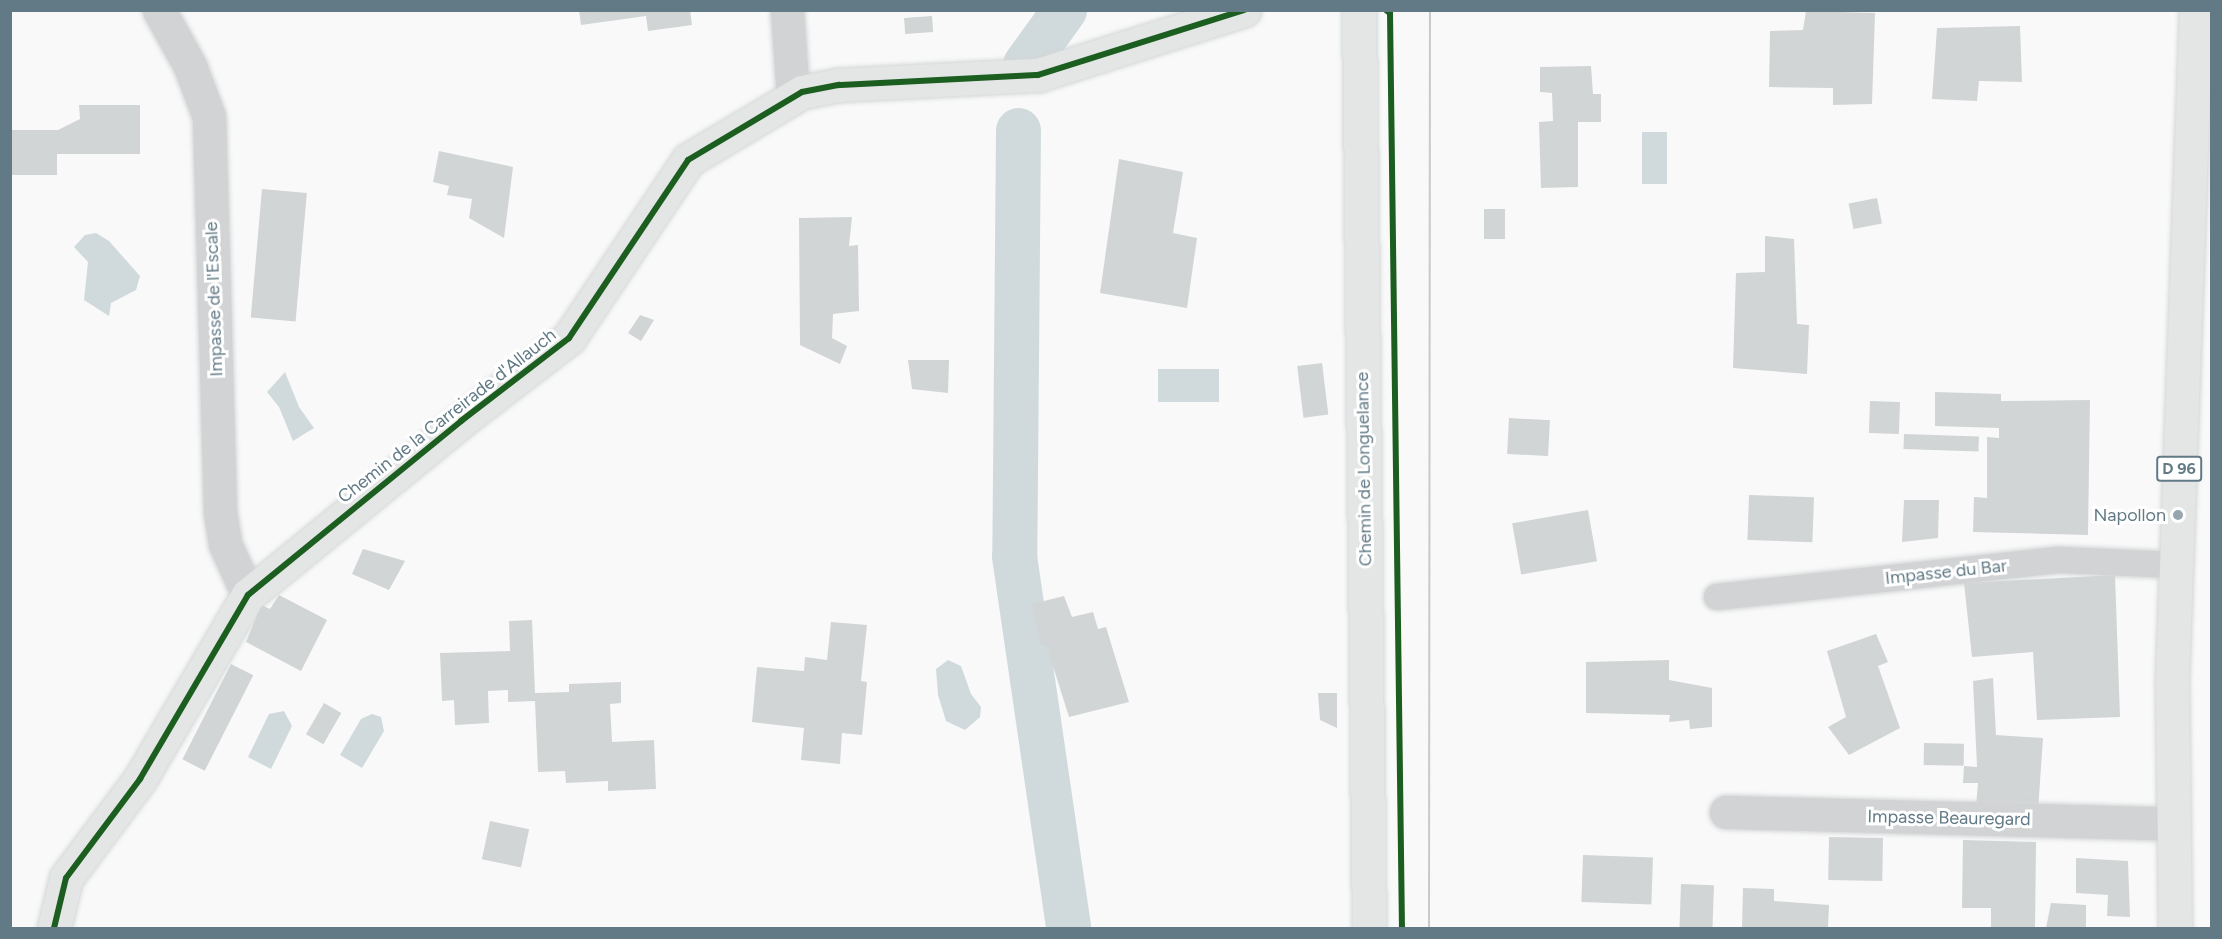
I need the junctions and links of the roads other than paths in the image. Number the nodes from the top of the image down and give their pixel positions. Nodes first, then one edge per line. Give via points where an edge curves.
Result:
1 (159, 10) edge
2 (787, 10) edge
3 (1244, 10) edge
4 (1359, 10) edge
5 (2196, 10) edge
6 (793, 98) junction
7 (2176, 565) junction
8 (248, 595) junction
9 (1717, 597) dead end
10 (1726, 812) dead end
11 (2172, 824) junction
12 (54, 928) edge
13 (1369, 928) edge
14 (2175, 928) edge

1 - 8 street, Impasse de l'Escale via 161,20 190,66 209,117 220,512 225,544
2 - 6 street
3 - 6 street, Chemin de la Carreirade d'Allauch via 1038,75 839,85 802,92
4 - 13 street, Chemin de Longuelance
5 - 7 street, D 96
6 - 8 street, Chemin de la Carreirade d'Allauch via 688,160 569,338 460,421
7 - 9 lane, Impasse du Bar via 2060,560
7 - 11 street, D 96
8 - 12 street, Chemin de la Carreirade d'Allauch via 140,779 66,878
10 - 11 street, Impasse Beauregard
11 - 14 street, D 96

